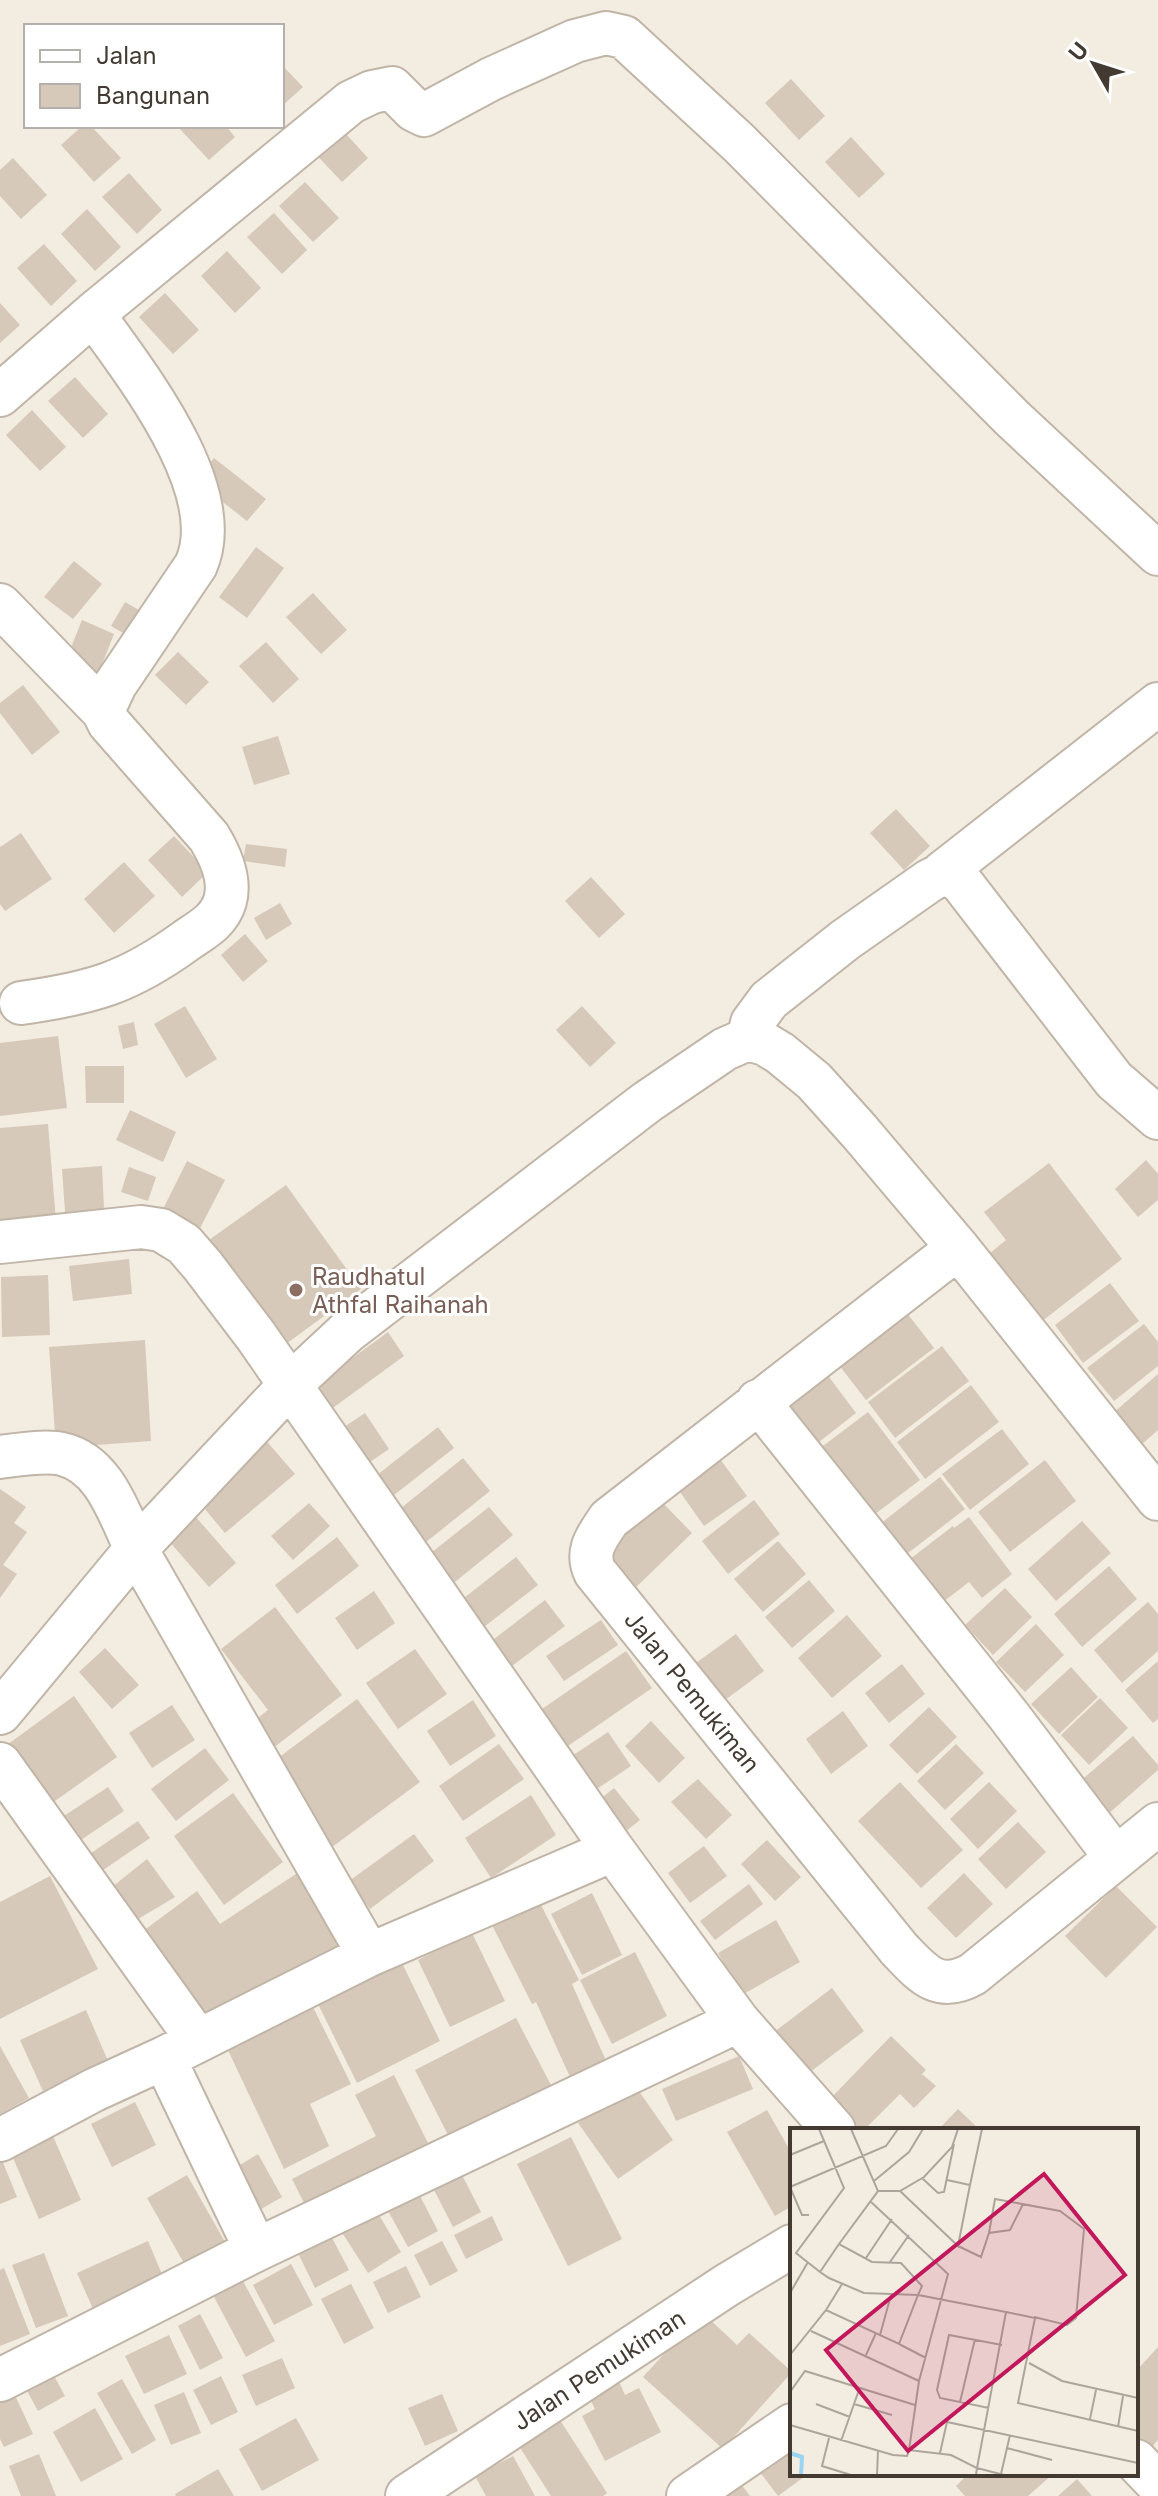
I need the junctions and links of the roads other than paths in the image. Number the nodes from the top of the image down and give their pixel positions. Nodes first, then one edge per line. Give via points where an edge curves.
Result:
1 (93, 314) junction
2 (0, 395) edge
3 (1158, 554) edge
4 (0, 605) edge
5 (1158, 704) edge
6 (103, 711) junction
7 (942, 873) junction
8 (7, 996) edge
9 (748, 1039) junction
10 (1158, 1118) edge
11 (0, 1242) edge
12 (958, 1248) junction
13 (289, 1386) junction
14 (758, 1401) junction
15 (0, 1457) edge
16 (1158, 1499) edge
17 (136, 1549) junction
18 (0, 1713) edge
19 (0, 1764) edge
20 (1158, 1824) edge
21 (613, 1850) junction
22 (1116, 1858) junction
23 (369, 1955) junction
24 (738, 2021) junction
25 (181, 2049) junction
26 (832, 2128) edge
27 (0, 2140) edge
28 (790, 2247) edge
29 (256, 2250) junction
30 (0, 2380) edge
31 (790, 2426) edge
32 (1138, 2463) edge
33 (458, 2483) edge
34 (1158, 2483) edge
35 (407, 2496) edge
36 (688, 2496) edge

1 - 2 street
1 - 3 street via 351,102 392,88 424,115 575,41 606,33 624,37
1 - 6 street via 150,394 193,475 203,549
4 - 6 street
5 - 7 street
6 - 8 street via 209,837 225,875 226,898 218,918 154,964 105,987 73,996
7 - 9 street via 769,1000 752,1023
7 - 10 street via 961,882 1114,1080
9 - 12 street via 773,1048 814,1081
9 - 13 street via 634,1111 348,1331
11 - 13 street via 141,1227 161,1230 184,1244 203,1266
12 - 14 street, Jalan Pemukiman
12 - 16 street
13 - 17 street
13 - 21 street
14 - 22 street
14 - 22 street, Jalan Pemukiman via 609,1519 592,1545 595,1572 899,1949 936,1980 956,1983 973,1974
15 - 17 street via 62,1453 83,1465 107,1488
17 - 18 street
17 - 23 street
19 - 25 street
20 - 22 street, Jalan Pemukiman
21 - 23 street
21 - 24 street
23 - 25 street
24 - 26 street
24 - 29 street
25 - 27 street
25 - 29 street
28 - 33 street, Jalan Pemukiman via 537,2409
29 - 30 street
31 - 36 street
32 - 34 street
33 - 35 street, Jalan Pemukiman

